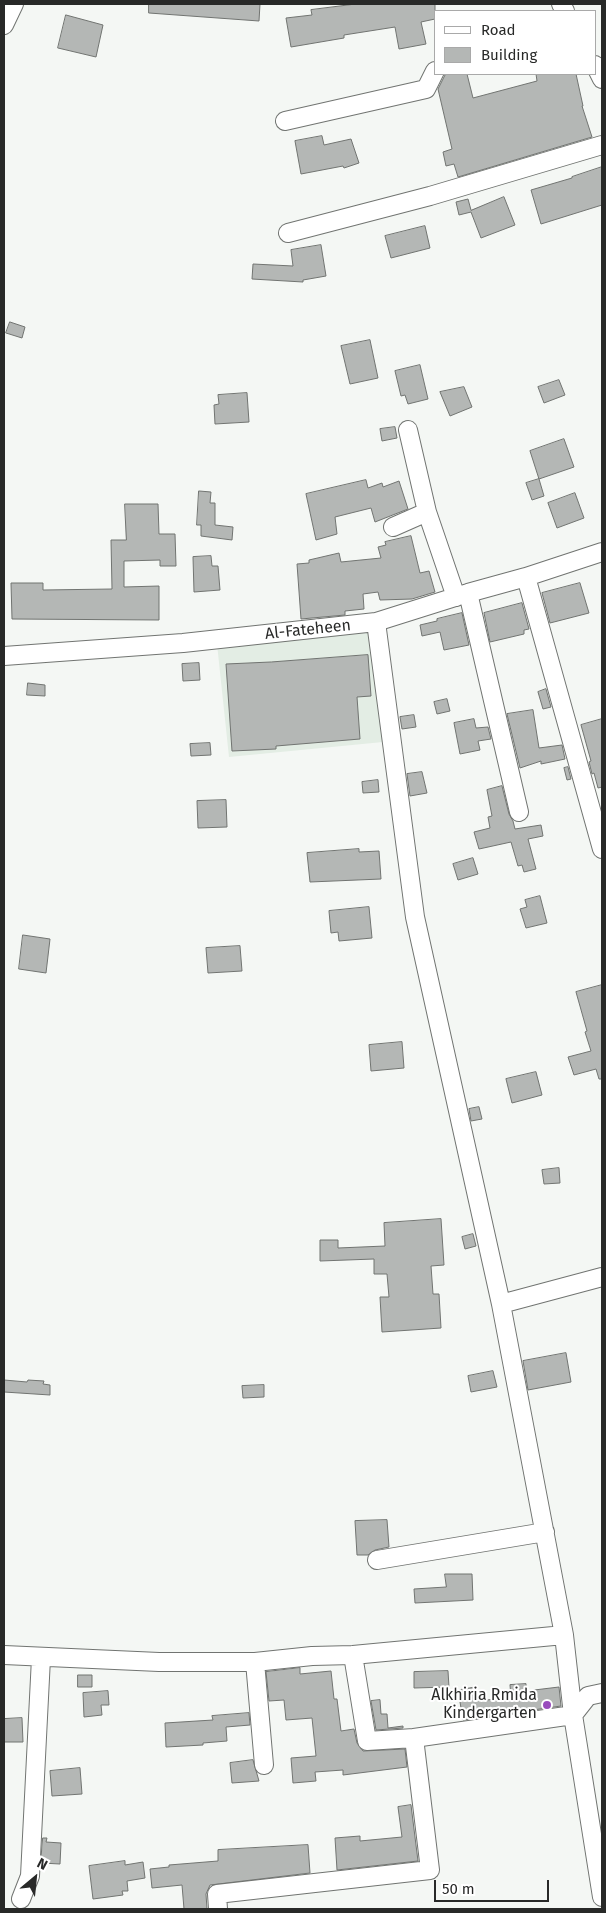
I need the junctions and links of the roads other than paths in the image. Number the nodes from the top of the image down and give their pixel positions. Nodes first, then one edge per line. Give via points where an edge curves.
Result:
1 (14, 4) edge
2 (4, 25) edge
3 (596, 67) edge
4 (434, 73) edge
5 (602, 79) edge
6 (285, 121) dead end
7 (602, 144) edge
8 (288, 233) dead end
9 (408, 430) dead end
10 (427, 512) junction
11 (393, 527) dead end
12 (602, 552) edge
13 (526, 577) junction
14 (462, 595) junction
15 (376, 622) junction
16 (4, 656) edge
17 (519, 812) dead end
18 (602, 849) edge
19 (602, 1277) edge
20 (501, 1304) junction
21 (545, 1532) junction
22 (376, 1560) dead end
23 (564, 1636) junction
24 (4, 1655) edge
25 (353, 1655) junction
26 (41, 1658) junction
27 (255, 1662) junction
28 (602, 1693) edge
29 (573, 1715) junction
30 (414, 1738) junction
31 (264, 1765) dead end
32 (602, 1897) edge
33 (21, 1898) dead end
34 (218, 1909) edge

1 - 2 street
3 - 5 street
4 - 6 street via 426,89
7 - 8 street via 430,196
9 - 10 street
10 - 11 street
10 - 14 street
12 - 13 street, Al-Fateheen
13 - 14 street, Al-Fateheen
13 - 18 street
14 - 15 street, Al-Fateheen
14 - 17 street
15 - 16 street, Al-Fateheen via 183,643
15 - 20 street via 415,917
19 - 20 street
20 - 21 street
21 - 22 street
21 - 23 street
23 - 25 street
23 - 29 street
24 - 26 street
25 - 27 street
25 - 30 street via 367,1741
26 - 27 street
26 - 33 street via 30,1876
27 - 31 street
28 - 29 street via 588,1696
29 - 30 street
29 - 32 street
30 - 34 street via 430,1870 217,1894

